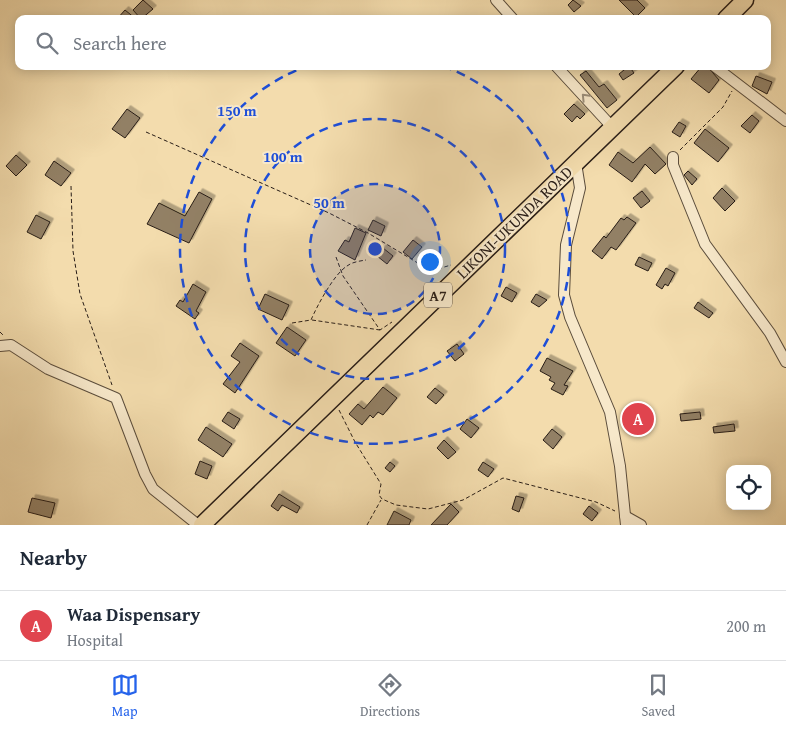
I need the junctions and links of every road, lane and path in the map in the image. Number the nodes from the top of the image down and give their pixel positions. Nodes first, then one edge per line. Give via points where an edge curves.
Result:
1 (496, 0) edge
2 (745, 0) edge
3 (509, 15) edge
4 (730, 15) edge
5 (560, 70) edge
6 (672, 70) edge
7 (720, 70) edge
8 (737, 82) junction
9 (786, 122) edge
10 (612, 128) junction
11 (146, 132) dead end
12 (672, 157) joint
13 (576, 163) junction
14 (71, 186) dead end
15 (336, 257) dead end
16 (366, 260) dead end
17 (459, 263) dead end
18 (341, 272) junction
19 (311, 320) junction
20 (395, 321) dead end
21 (292, 323) dead end
22 (380, 330) junction
23 (0, 346) edge
24 (786, 362) edge
25 (336, 394) junction
26 (116, 398) junction
27 (382, 499) junction
28 (625, 520) edge
29 (198, 525) edge
30 (202, 525) edge
31 (366, 525) edge
32 (641, 525) edge

1 - 3 street
2 - 4 highway
10 -> 5 street
6 - 10 highway, LIKONI-UKUNDA ROAD / A7
7 - 8 street
8 - 9 street
8 - 12 path via 723,107
10 - 13 highway, LIKONI-UKUNDA ROAD / A7
11 - 17 path via 329,213 432,271
12 - 24 street via 705,244 770,333
13 - 25 highway, LIKONI-UKUNDA ROAD / A7
13 - 28 street via 580,188 566,246 564,295 610,412
14 - 26 path via 80,294
15 - 18 path
16 - 18 path via 347,266
18 - 19 path
18 - 22 path
19 - 21 path
19 - 22 path
20 - 22 path
23 - 26 street via 11,345 48,369
25 - 27 path via 340,413 381,484 379,495
25 - 30 highway, LIKONI-UKUNDA ROAD / A7
26 - 29 street via 153,489
27 - 28 path via 396,505 428,509 463,500 503,478 596,502
27 - 31 path
28 - 32 street

